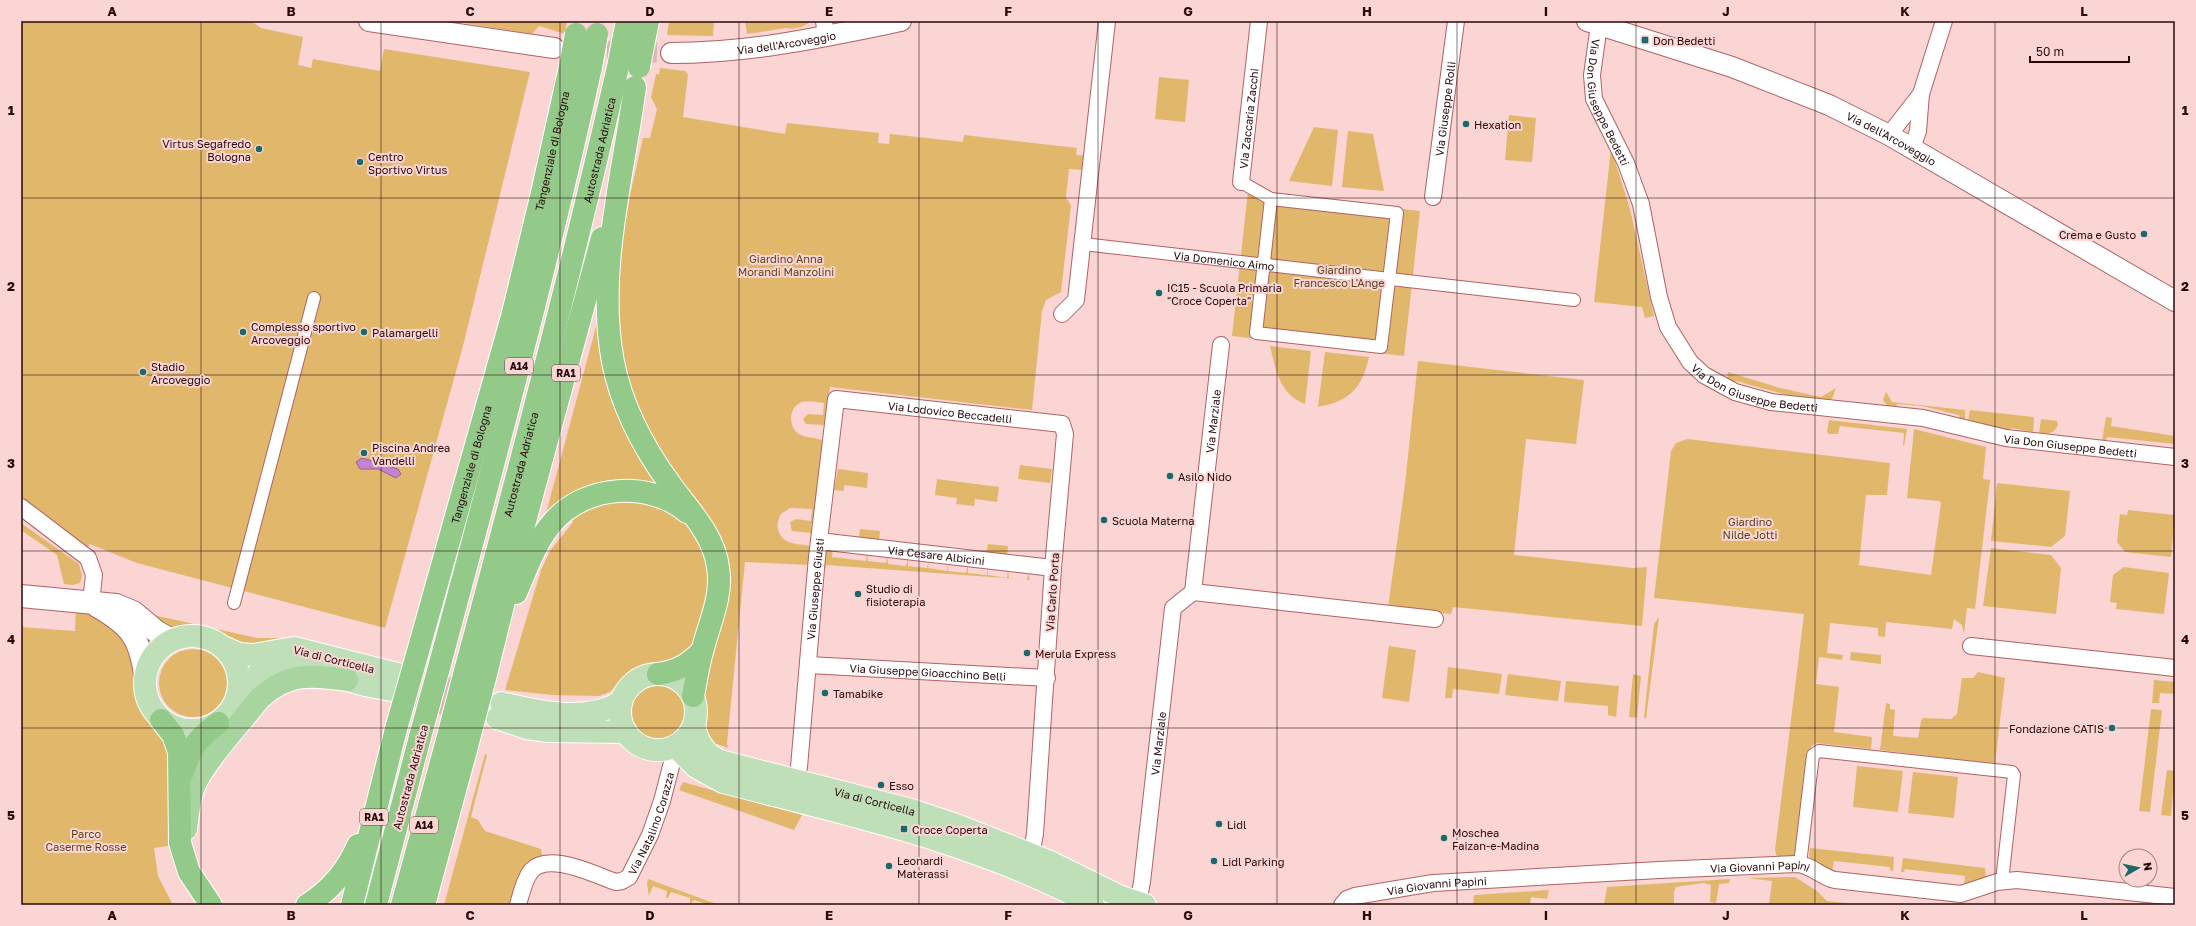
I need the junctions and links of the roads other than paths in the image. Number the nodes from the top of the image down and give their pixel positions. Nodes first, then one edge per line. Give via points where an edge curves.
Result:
1 (369, 21) edge
2 (901, 21) edge
3 (1107, 21) edge
4 (1259, 21) edge
5 (1456, 21) edge
6 (1944, 21) edge
7 (1593, 23) edge
8 (588, 27) edge
9 (636, 28) edge
10 (825, 29) edge
11 (554, 48) dead end
12 (671, 53) tunnel mouth
13 (580, 67) junction
14 (631, 74) junction
15 (1921, 94) junction
16 (1889, 135) junction
17 (1912, 148) junction
18 (1241, 182) joint
19 (1434, 197) dead end
20 (1271, 199) junction
21 (1083, 244) junction
22 (1263, 266) junction
23 (1389, 281) junction
24 (314, 298) dead end
25 (1574, 300) dead end
26 (2175, 301) edge
27 (1062, 314) dead end
28 (1221, 344) dead end
29 (836, 398) joint
30 (1064, 426) joint
31 (2175, 457) edge
32 (21, 507) edge
33 (695, 520) junction
34 (819, 541) junction
35 (1054, 568) junction
36 (1193, 592) junction
37 (21, 596) edge
38 (91, 602) junction
39 (234, 603) dead end
40 (1435, 619) dead end
41 (172, 640) junction
42 (221, 646) junction
43 (1972, 646) dead end
44 (702, 651) junction
45 (808, 664) junction
46 (2175, 668) edge
47 (479, 671) junction
48 (658, 674) junction
49 (145, 675) junction
50 (1047, 678) junction
51 (347, 680) junction
52 (239, 693) junction
53 (693, 696) junction
54 (621, 702) junction
55 (161, 720) junction
56 (218, 723) junction
57 (694, 724) junction
58 (626, 732) junction
59 (456, 747) junction
60 (676, 747) junction
61 (387, 763) junction
62 (796, 780) junction
63 (181, 781) junction
64 (1031, 854) junction
65 (1800, 864) junction
66 (189, 872) junction
67 (2002, 880) junction
68 (1112, 893) junction
69 (2175, 897) edge
70 (206, 898) edge
71 (1087, 904) edge
72 (1137, 904) edge
73 (226, 905) edge
74 (307, 905) edge
75 (352, 905) edge
76 (376, 905) edge
77 (402, 905) edge
78 (425, 905) edge
79 (518, 905) edge
80 (1342, 905) edge

1 - 11 street
2 - 10 street, Via dell'Arcoveggio
3 - 21 street
4 - 18 street, Via Zaccaria Zacchi
5 - 19 street, Via Giuseppe Rolli
6 - 15 street
7 - 16 street, Via dell'Arcoveggio via 1780,84
7 - 31 street, Via Don Giuseppe Bedetti via 1594,99 1626,163 1641,204 1659,297 1668,327 1684,354 1704,375 1735,392 1771,402 1928,419 2006,438
8 - 13 highway, Autostrada Adriatica / A14, bridge
9 - 14 highway, bridge
10 - 12 street, Via dell'Arcoveggio via 734,51
13 - 61 highway, Tangenziale di Bologna / RA1, bridge via 542,193 513,314
13 - 76 highway, Autostrada Adriatica / A14, bridge via 563,194
14 - 33 highway via 610,255 608,300 611,347 620,390 630,419 650,454
14 - 47 highway, Autostrada Adriatica / A14 via 588,200 522,460
15 - 16 street
15 - 17 street via 1919,124
16 - 17 street, Via dell'Arcoveggio
17 - 26 street, Via dell'Arcoveggio
18 - 20 street, Via Zaccaria Zacchi
20 - 22 street
20 - 23 street via 1397,213
21 - 22 street, Via Domenico Aimo
21 - 27 street via 1076,300
22 - 23 street, Via Domenico Aimo
22 - 23 street via 1256,333 1381,347
23 - 25 street
24 - 39 street
28 - 36 street, Via Marziale
29 - 30 street, Via Lodovico Beccadelli via 1058,423
29 - 34 street, Via Giuseppe Giusti
30 - 35 street, Via Carlo Porta
32 - 38 street via 84,553 91,563 94,575
33 - 44 highway via 715,554 719,579 715,610
33 - 47 highway via 672,502 633,491 602,493 573,505 552,523 541,540
34 - 35 street, Via Cesare Albicini
34 - 45 street, Via Giuseppe Giusti
35 - 50 street, Via Carlo Porta
36 - 40 street
36 - 72 street, Via Marziale via 1173,608 1142,882
37 - 38 main road
38 - 41 main road via 125,607 157,632
38 - 49 main road via 115,618 138,641
41 - 42 main road via 192,636 212,640
41 - 49 main road via 154,654
42 - 51 main road, Via di Corticella via 239,654 253,655 294,648 399,683
42 - 52 main road via 237,667
43 - 46 street
44 - 48 highway via 687,666
44 - 53 highway
45 - 50 street, Via Giuseppe Gioacchino Belli
45 - 62 street, Via Giuseppe Giusti
47 - 59 highway, Autostrada Adriatica / A14, bridge
48 - 53 main road via 679,680
48 - 54 main road via 638,679 628,689
49 - 55 main road via 147,700
50 - 64 street, Via Carlo Porta via 1035,834
51 - 52 main road, Via di Corticella via 290,664 267,669
51 - 66 highway via 299,676 270,689 260,698 195,785 190,802 186,843
52 - 56 main road via 228,715
53 - 57 main road, Via di Corticella via 696,710
54 - 58 main road
54 - 58 main road via 603,710 579,713 499,710 526,728 548,731
55 - 56 main road via 183,730 195,731 207,729
55 - 63 highway via 178,746
56 - 63 highway via 194,744
57 - 60 main road, Via di Corticella via 687,738
57 - 62 main road, Via di Corticella via 698,740 713,757 734,765
58 - 60 main road via 631,739 646,749
59 - 77 highway, Autostrada Adriatica / A14
59 - 78 highway
60 - 71 main road, Via di Corticella via 696,767 723,782 940,840 1033,875
60 - 79 street, Via Natalino Corazza via 650,835 626,880 616,882 561,864 542,863 528,876
61 - 74 highway via 367,823 349,864 323,895
61 - 75 highway, Tangenziale di Bologna / RA1
62 - 64 main road, Via di Corticella via 917,812
63 - 66 highway via 180,843
64 - 68 main road, Via di Corticella
65 - 67 street, Via Giovanni Papini via 1836,880 1961,894
65 - 67 street via 1813,755 1819,750 2012,772 2014,775
65 - 80 street, Via Giovanni Papini via 1433,883 1355,896 1347,899
66 - 70 highway
67 - 69 street, Via Giovanni Papini via 2066,884
68 - 71 main road, Via di Corticella via 1099,891
68 - 72 main road, Via di Corticella
70 - 73 highway

